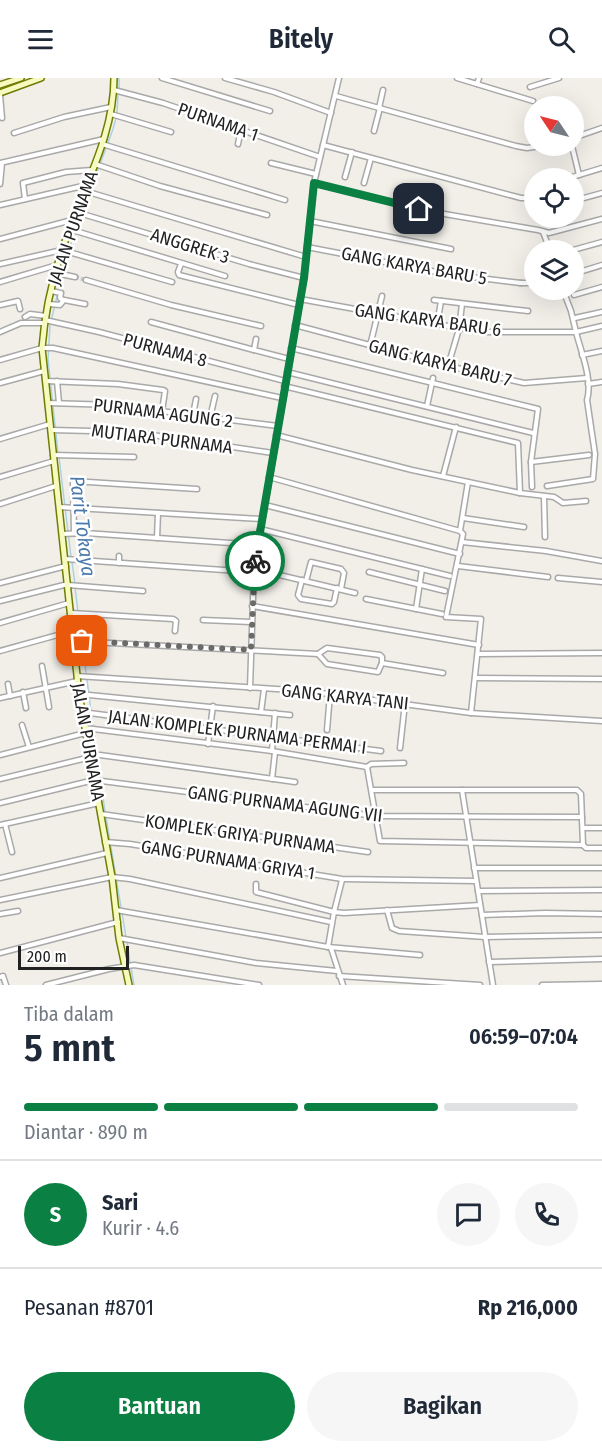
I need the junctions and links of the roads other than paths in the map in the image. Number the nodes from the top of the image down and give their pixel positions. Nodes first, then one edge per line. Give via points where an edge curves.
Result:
1 (21, 78) edge
2 (41, 78) edge
3 (114, 78) edge
4 (162, 78) edge
5 (225, 78) edge
6 (339, 78) edge
7 (457, 78) edge
8 (479, 78) edge
9 (559, 78) edge
10 (34, 79) edge
11 (477, 84) junction
12 (0, 85) edge
13 (530, 87) dead end
14 (383, 90) dead end
15 (118, 91) junction
16 (0, 94) edge
17 (336, 96) junction
18 (524, 98) edge
19 (1, 101) edge
20 (112, 107) junction
21 (380, 108) junction
22 (270, 111) dead end
23 (331, 113) junction
24 (113, 115) junction
25 (2, 118) dead end
26 (602, 128) edge
27 (242, 129) junction
28 (374, 131) dead end
29 (171, 132) dead end
30 (14, 134) dead end
31 (584, 134) edge
32 (103, 142) junction
33 (238, 144) dead end
34 (323, 144) junction
35 (524, 147) edge
36 (352, 152) junction
37 (320, 157) junction
38 (371, 158) junction
39 (1, 163) edge
40 (271, 163) dead end
41 (97, 167) junction
42 (602, 168) edge
43 (584, 173) edge
44 (316, 174) junction
45 (345, 177) dead end
46 (314, 183) junction
47 (364, 183) dead end
48 (0, 184) edge
49 (86, 190) junction
50 (602, 193) edge
51 (524, 198) edge
52 (584, 198) edge
53 (25, 199) junction
54 (285, 200) dead end
55 (0, 205) edge
56 (77, 212) junction
57 (267, 215) dead end
58 (73, 219) junction
59 (602, 219) edge
60 (310, 221) junction
61 (70, 230) junction
62 (542, 231) junction
63 (0, 239) edge
64 (546, 240) edge
65 (602, 242) edge
66 (307, 247) junction
67 (584, 247) edge
68 (451, 249) dead end
69 (63, 250) junction
70 (306, 257) junction
71 (0, 264) edge
72 (180, 264) junction
73 (58, 265) junction
74 (602, 265) edge
75 (584, 271) edge
76 (57, 273) junction
77 (225, 276) dead end
78 (75, 278) tunnel mouth
79 (304, 278) junction
80 (86, 280) tunnel mouth
81 (0, 282) edge
82 (172, 282) dead end
83 (524, 283) edge
84 (602, 287) edge
85 (52, 291) junction
86 (584, 293) edge
87 (382, 296) dead end
88 (300, 299) junction
89 (63, 300) junction
90 (434, 300) dead end
91 (566, 300) edge
92 (441, 301) junction
93 (49, 304) junction
94 (85, 304) dead end
95 (462, 304) junction
96 (0, 305) edge
97 (299, 305) junction
98 (20, 309) dead end
99 (528, 311) dead end
100 (602, 312) edge
101 (378, 314) junction
102 (26, 317) dead end
103 (574, 318) dead end
104 (45, 320) junction
105 (151, 321) dead end
106 (295, 325) junction
107 (437, 325) junction
108 (261, 326) dead end
109 (602, 326) edge
110 (459, 329) junction
111 (0, 332) edge
112 (576, 332) junction
113 (256, 339) dead end
114 (370, 346) junction
115 (43, 348) junction
116 (291, 348) junction
117 (254, 350) junction
118 (602, 351) edge
119 (582, 356) junction
120 (289, 358) junction
121 (0, 360) edge
122 (448, 366) junction
123 (44, 371) junction
124 (286, 372) junction
125 (587, 378) junction
126 (433, 380) junction
127 (51, 381) junction
128 (602, 382) edge
129 (0, 383) edge
130 (285, 383) junction
131 (588, 384) junction
132 (215, 396) dead end
133 (282, 398) junction
134 (196, 399) dead end
135 (54, 403) junction
136 (427, 406) junction
137 (162, 411) junction
138 (193, 415) junction
139 (210, 418) junction
140 (278, 426) junction
141 (456, 427) junction
142 (53, 428) junction
143 (533, 433) junction
144 (276, 435) junction
145 (0, 439) edge
146 (273, 453) junction
147 (589, 455) dead end
148 (55, 457) junction
149 (134, 457) dead end
150 (531, 462) junction
151 (443, 476) junction
152 (0, 477) edge
153 (269, 477) junction
154 (468, 482) junction
155 (56, 486) junction
156 (547, 486) dead end
157 (532, 487) dead end
158 (197, 489) dead end
159 (520, 493) junction
160 (544, 497) junction
161 (586, 501) dead end
162 (0, 504) edge
163 (265, 506) junction
164 (60, 507) junction
165 (70, 507) junction
166 (158, 513) junction
167 (463, 518) junction
168 (262, 519) junction
169 (524, 527) dead end
170 (261, 530) junction
171 (460, 531) junction
172 (72, 533) junction
173 (63, 534) junction
174 (545, 537) dead end
175 (157, 538) junction
176 (462, 542) junction
177 (258, 545) junction
178 (460, 555) junction
179 (119, 556) dead end
180 (66, 559) junction
181 (602, 561) edge
182 (119, 562) junction
183 (66, 566) junction
184 (458, 566) junction
185 (422, 569) junction
186 (254, 570) junction
187 (369, 572) dead end
188 (450, 576) dead end
189 (548, 578) dead end
190 (558, 578) dead end
191 (304, 580) junction
192 (602, 582) edge
193 (0, 584) edge
194 (69, 585) junction
195 (421, 586) junction
196 (339, 589) junction
197 (143, 591) dead end
198 (445, 591) dead end
199 (355, 593) dead end
200 (366, 598) dead end
201 (0, 601) edge
202 (70, 603) junction
203 (252, 606) junction
204 (416, 609) junction
205 (72, 613) junction
206 (442, 614) dead end
207 (203, 620) dead end
208 (251, 622) junction
209 (0, 624) edge
210 (175, 630) dead end
211 (72, 631) junction
212 (74, 641) junction
213 (479, 645) junction
214 (251, 650) junction
215 (0, 651) edge
216 (602, 653) edge
217 (318, 654) junction
218 (478, 654) junction
219 (382, 663) junction
220 (42, 666) dead end
221 (443, 673) dead end
222 (78, 678) junction
223 (476, 678) junction
224 (602, 680) edge
225 (8, 684) dead end
226 (45, 688) junction
227 (250, 688) junction
228 (264, 689) junction
229 (23, 692) junction
230 (81, 694) junction
231 (330, 694) junction
232 (9, 696) junction
233 (0, 698) edge
234 (405, 703) junction
235 (213, 706) junction
236 (49, 707) dead end
237 (26, 708) dead end
238 (84, 712) junction
239 (261, 712) junction
240 (275, 713) junction
241 (471, 713) junction
242 (290, 715) dead end
243 (602, 721) edge
244 (22, 725) dead end
245 (208, 729) junction
246 (86, 730) junction
247 (327, 730) dead end
248 (272, 737) junction
249 (208, 744) junction
250 (29, 747) junction
251 (400, 748) dead end
252 (273, 751) junction
253 (381, 751) dead end
254 (0, 755) edge
255 (94, 756) junction
256 (404, 764) dead end
257 (367, 767) junction
258 (2, 778) edge
259 (272, 779) junction
260 (96, 780) junction
261 (295, 782) dead end
262 (372, 790) junction
263 (462, 790) junction
264 (0, 803) edge
265 (99, 803) junction
266 (102, 814) junction
267 (375, 816) junction
268 (466, 817) junction
269 (582, 817) junction
270 (3, 824) edge
271 (583, 828) junction
272 (602, 828) edge
273 (105, 842) junction
274 (471, 842) junction
275 (583, 844) junction
276 (602, 849) edge
277 (12, 852) dead end
278 (368, 852) dead end
279 (107, 854) junction
280 (474, 868) junction
281 (602, 868) edge
282 (115, 877) junction
283 (0, 878) edge
284 (342, 879) junction
285 (476, 881) junction
286 (256, 884) dead end
287 (602, 890) edge
288 (478, 891) junction
289 (0, 900) edge
290 (480, 905) junction
291 (117, 910) junction
292 (387, 910) junction
293 (18, 911) dead end
294 (334, 912) junction
295 (0, 914) edge
296 (602, 914) edge
297 (482, 915) junction
298 (118, 922) junction
299 (331, 922) junction
300 (602, 935) edge
301 (485, 937) junction
302 (124, 940) junction
303 (327, 947) junction
304 (0, 952) edge
305 (420, 955) dead end
306 (602, 959) edge
307 (489, 962) junction
308 (126, 966) junction
309 (338, 973) junction
310 (0, 977) edge
311 (437, 983) edge
312 (59, 984) edge
313 (602, 984) edge
314 (6, 985) edge
315 (46, 985) edge
316 (129, 985) edge
317 (259, 985) edge
318 (343, 985) edge
319 (480, 985) edge
320 (493, 985) edge
321 (542, 985) edge

1 - 12 street
2 - 10 street
3 - 15 street, JALAN PURNAMA
4 - 22 street
5 - 23 street
6 - 17 street
7 - 11 street
8 - 11 street
9 - 13 street
10 - 16 street
11 - 18 street
14 - 21 street
15 - 20 street, JALAN PURNAMA
15 - 27 street, PURNAMA 1
16 - 19 street
17 - 21 street
17 - 23 street
19 - 25 street
20 - 24 street, JALAN PURNAMA
20 - 30 street via 64,117
21 - 28 street
21 - 35 street
23 - 34 street
24 - 29 street
24 - 32 street, JALAN PURNAMA
26 - 31 street
27 - 33 street
27 - 37 street, PURNAMA 1
32 - 39 street
32 - 41 street, JALAN PURNAMA
32 - 54 street
34 - 36 street
34 - 37 street
36 - 38 street
36 - 45 street
37 - 44 street
38 - 47 street
38 - 51 street
39 - 48 street
40 - 44 street
41 - 49 street, JALAN PURNAMA
41 - 53 street via 23,183
41 - 57 street
42 - 43 street
44 - 46 street
46 - 60 street
46 - 62 street via 427,211
49 - 53 street
49 - 56 street, JALAN PURNAMA
49 - 70 street
50 - 52 street
53 - 55 street
56 - 58 street, JALAN PURNAMA
56 - 79 street, ANGGREK 3
58 - 61 street, JALAN PURNAMA
58 - 63 street
59 - 62 street via 549,233
60 - 66 street
60 - 68 street
61 - 69 street, JALAN PURNAMA
61 - 72 street
62 - 64 street
65 - 67 street
66 - 70 street
66 - 83 street, GANG KARYA BARU 5 via 447,274
69 - 71 street
69 - 73 street, JALAN PURNAMA
69 - 82 street
70 - 79 street
72 - 77 street
72 - 97 street via 178,274
73 - 76 street, JALAN PURNAMA
73 - 81 street
74 - 75 street
76 - 78 street
76 - 85 street, JALAN PURNAMA
79 - 88 street
80 - 108 street
84 - 86 street
85 - 89 street via 59,292
85 - 93 street, JALAN PURNAMA
87 - 101 street
88 - 97 street
88 - 101 street, GANG KARYA BARU 6
89 - 93 street via 60,305
89 - 94 street
90 - 92 street
91 - 112 street
92 - 95 street
92 - 107 street
93 - 104 street, JALAN PURNAMA
95 - 99 street
95 - 110 street
96 - 98 street via 18,301
97 - 106 street
100 - 103 street
101 - 107 street, GANG KARYA BARU 6
101 - 114 street
102 - 104 street via 30,314
104 - 111 street via 21,323
104 - 115 street, JALAN PURNAMA
104 - 130 street, PURNAMA 8
105 - 117 street
106 - 114 street, GANG KARYA BARU 7
106 - 116 street
107 - 110 street, GANG KARYA BARU 6
109 - 112 street, GANG KARYA BARU 6
110 - 112 street, GANG KARYA BARU 6
110 - 122 street
112 - 119 street
113 - 117 street
114 - 122 street, GANG KARYA BARU 7
115 - 121 street
115 - 123 street, JALAN PURNAMA
115 - 133 street
116 - 120 street
116 - 126 street
117 - 120 street
118 - 119 street
119 - 125 street
120 - 124 street
122 - 125 street, GANG KARYA BARU 7 via 529,384
123 - 127 street, JALAN PURNAMA
123 - 129 street
124 - 130 street
124 - 136 street
125 - 131 street
126 - 136 street
126 - 143 street via 538,409
127 - 135 street, JALAN PURNAMA
127 - 135 street
127 - 137 street via 163,390
128 - 131 street
130 - 133 street
130 - 141 street, PURNAMA 8
131 - 156 street via 596,454 593,479
132 - 139 street
133 - 140 street
134 - 138 street
135 - 137 street, PURNAMA AGUNG 2
135 - 142 street, JALAN PURNAMA
136 - 143 street
137 - 138 street, PURNAMA AGUNG 2
138 - 139 street, PURNAMA AGUNG 2
139 - 140 street, PURNAMA AGUNG 2
140 - 144 street
141 - 151 street
141 - 159 street, PURNAMA 8 via 518,443
142 - 145 street, MUTIARA PURNAMA
142 - 146 street, MUTIARA PURNAMA via 132,432
142 - 148 street, JALAN PURNAMA
143 - 150 street
144 - 146 street
144 - 151 street
146 - 153 street
147 - 150 street
148 - 149 street
148 - 152 street
148 - 155 street, JALAN PURNAMA
150 - 157 street
151 - 154 street
153 - 163 street
153 - 171 street
154 - 159 street
154 - 167 street
155 - 162 street
155 - 164 street, JALAN PURNAMA
158 - 165 street via 74,480
159 - 160 street
160 - 161 street via 554,497 563,503
160 - 174 street
163 - 168 street
163 - 178 street
164 - 165 street
164 - 173 street, JALAN PURNAMA
165 - 166 street
165 - 172 street
166 - 168 street
166 - 175 street
167 - 169 street
167 - 171 street
168 - 170 street
170 - 177 street
170 - 185 street
171 - 176 street
172 - 173 street
172 - 175 street
173 - 180 street, JALAN PURNAMA
175 - 177 street
176 - 178 street
176 - 181 street
177 - 186 street
178 - 184 street
179 - 182 street
180 - 182 street
180 - 183 street, JALAN PURNAMA
182 - 186 street
183 - 193 street
183 - 194 street, JALAN PURNAMA
184 - 189 street
184 - 213 street via 446,618 481,618
185 - 188 street
185 - 195 street
186 - 191 street
186 - 203 street
187 - 195 street
190 - 192 street
191 - 196 street
191 - 196 street via 298,595 301,599 332,604
191 - 196 street via 311,562 341,569 344,573
194 - 197 street
194 - 201 street
194 - 202 street, JALAN PURNAMA
195 - 198 street
195 - 204 street
196 - 199 street
200 - 204 street
202 - 205 street, JALAN PURNAMA
202 - 209 street
203 - 208 street
203 - 213 street
204 - 206 street
205 - 210 street via 173,619
205 - 211 street, JALAN PURNAMA
207 - 208 street
208 - 214 street
211 - 212 street, JALAN PURNAMA
211 - 215 street
212 - 214 street
212 - 222 street, JALAN PURNAMA
213 - 218 street
214 - 217 street
214 - 227 street
216 - 218 street
217 - 219 street via 329,648 380,655
217 - 219 street via 327,664 378,672
218 - 223 street
219 - 221 street
220 - 226 street
222 - 226 street, GANG KARYA TANI
222 - 227 street, GANG KARYA TANI
222 - 230 street, JALAN PURNAMA
223 - 224 street
223 - 241 street
225 - 232 street
226 - 229 street, GANG KARYA TANI
226 - 236 street
227 - 228 street, GANG KARYA TANI
228 - 231 street, GANG KARYA TANI
228 - 239 street
229 - 232 street, GANG KARYA TANI
229 - 237 street
230 - 235 street
230 - 238 street, JALAN PURNAMA
231 - 234 street, GANG KARYA TANI
231 - 247 street
232 - 233 street, GANG KARYA TANI
234 - 241 street, GANG KARYA TANI
234 - 251 street
235 - 239 street
235 - 245 street
238 - 245 street, JALAN KOMPLEK PURNAMA PERMAI I
238 - 246 street, JALAN PURNAMA
239 - 240 street
240 - 242 street
240 - 248 street
241 - 243 street, GANG KARYA TANI
244 - 250 street
245 - 248 street, JALAN KOMPLEK PURNAMA PERMAI I
245 - 249 street
246 - 249 street
246 - 250 street
246 - 255 street, JALAN PURNAMA
248 - 252 street
248 - 253 street, JALAN KOMPLEK PURNAMA PERMAI I
249 - 252 street
250 - 254 street
252 - 257 street
252 - 259 street
255 - 258 street
255 - 259 street
255 - 260 street, JALAN PURNAMA
256 - 257 street
257 - 262 street
259 - 261 street
260 - 264 street
260 - 265 street, JALAN PURNAMA
260 - 267 street, GANG PURNAMA AGUNG VII
262 - 263 street
262 - 267 street
263 - 268 street
263 - 269 street via 577,790 582,794
265 - 266 street, JALAN PURNAMA
265 - 270 street
266 - 273 street, JALAN PURNAMA
266 - 278 street, KOMPLEK GRIYA PURNAMA
267 - 268 street, GANG PURNAMA AGUNG VII
267 - 274 street via 380,841
268 - 269 street, GANG PURNAMA AGUNG VII
268 - 274 street
269 - 271 street
270 - 277 street
271 - 272 street
271 - 275 street
273 - 279 street, JALAN PURNAMA
273 - 284 street, GANG PURNAMA GRIYA 1
274 - 275 street
274 - 280 street
275 - 276 street via 586,848
279 - 282 street, JALAN PURNAMA
279 - 283 street
280 - 281 street
280 - 285 street
282 - 289 street
282 - 291 street, JALAN PURNAMA
282 - 299 street
284 - 285 street, GANG PURNAMA GRIYA 1
284 - 294 street
285 - 288 street
286 - 294 street via 256,892
287 - 288 street
288 - 290 street
290 - 292 street
290 - 297 street
291 - 298 street, JALAN PURNAMA
291 - 303 street
292 - 294 street
292 - 301 street via 396,931
293 - 295 street
294 - 299 street
296 - 297 street
297 - 301 street
298 - 302 street, JALAN PURNAMA
298 - 304 street
299 - 303 street
300 - 301 street
301 - 307 street
302 - 308 street, JALAN PURNAMA
302 - 309 street
303 - 305 street
303 - 309 street
306 - 307 street
307 - 320 street
308 - 312 street
308 - 316 street, JALAN PURNAMA
308 - 317 street
309 - 311 street
309 - 318 street
310 - 314 street
311 - 319 street
312 - 315 street
313 - 321 street

